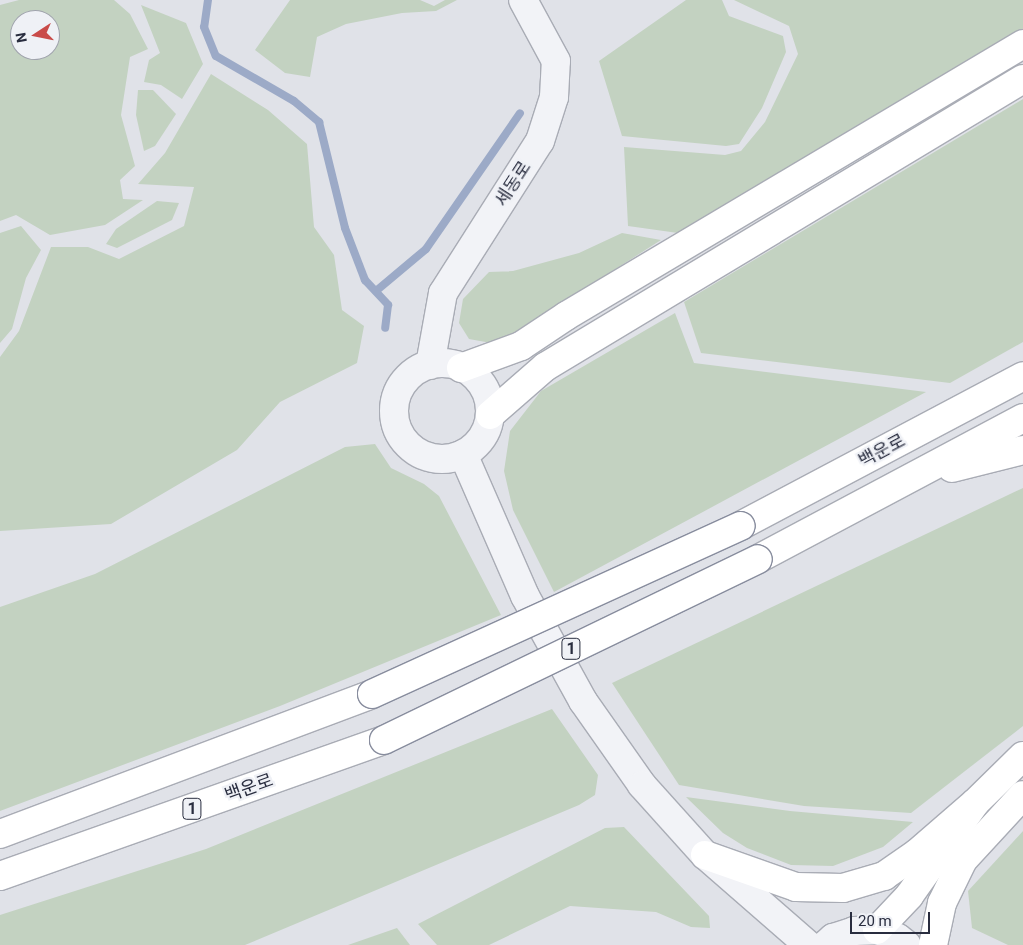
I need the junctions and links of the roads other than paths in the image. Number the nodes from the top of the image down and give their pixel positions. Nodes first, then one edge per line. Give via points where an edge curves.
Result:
1 (523, 0) edge
2 (1023, 44) edge
3 (1023, 78) edge
4 (430, 365) junction
5 (461, 368) junction
6 (1023, 370) edge
7 (1023, 376) edge
8 (961, 409) junction
9 (490, 415) junction
10 (1023, 418) edge
11 (1023, 450) edge
12 (463, 454) junction
13 (911, 477) junction
14 (1023, 756) edge
15 (1023, 794) edge
16 (975, 803) junction
17 (0, 834) edge
18 (705, 855) junction
19 (0, 876) edge
20 (877, 930) junction
21 (808, 945) edge
22 (825, 945) edge
23 (907, 945) edge
24 (933, 945) edge

1 - 4 street, 세동로 via 556,61 554,97 540,141 443,293
2 - 5 highway via 566,316 521,346
3 - 9 highway via 545,366
4 - 5 street via 439,363
4 - 12 street via 410,375 401,387 395,416 399,431 407,444 420,453 441,458
5 - 9 street via 481,384 488,398
6 - 8 highway
7 - 8 highway, 백운로 / 1
8 - 17 highway, 백운로 / 1, bridge via 740,526 372,694
9 - 12 street via 486,431 477,444
10 - 13 highway, 1
11 - 13 highway
12 - 18 street via 525,596 583,701 642,785
13 - 19 highway, 백운로 / 1, bridge via 758,559 384,740
14 - 16 highway
15 - 24 highway via 963,860 942,903
16 - 18 highway via 917,853 884,876 843,888 796,887
16 - 20 highway via 909,896
18 - 21 street
20 - 22 street via 854,931
20 - 23 street

